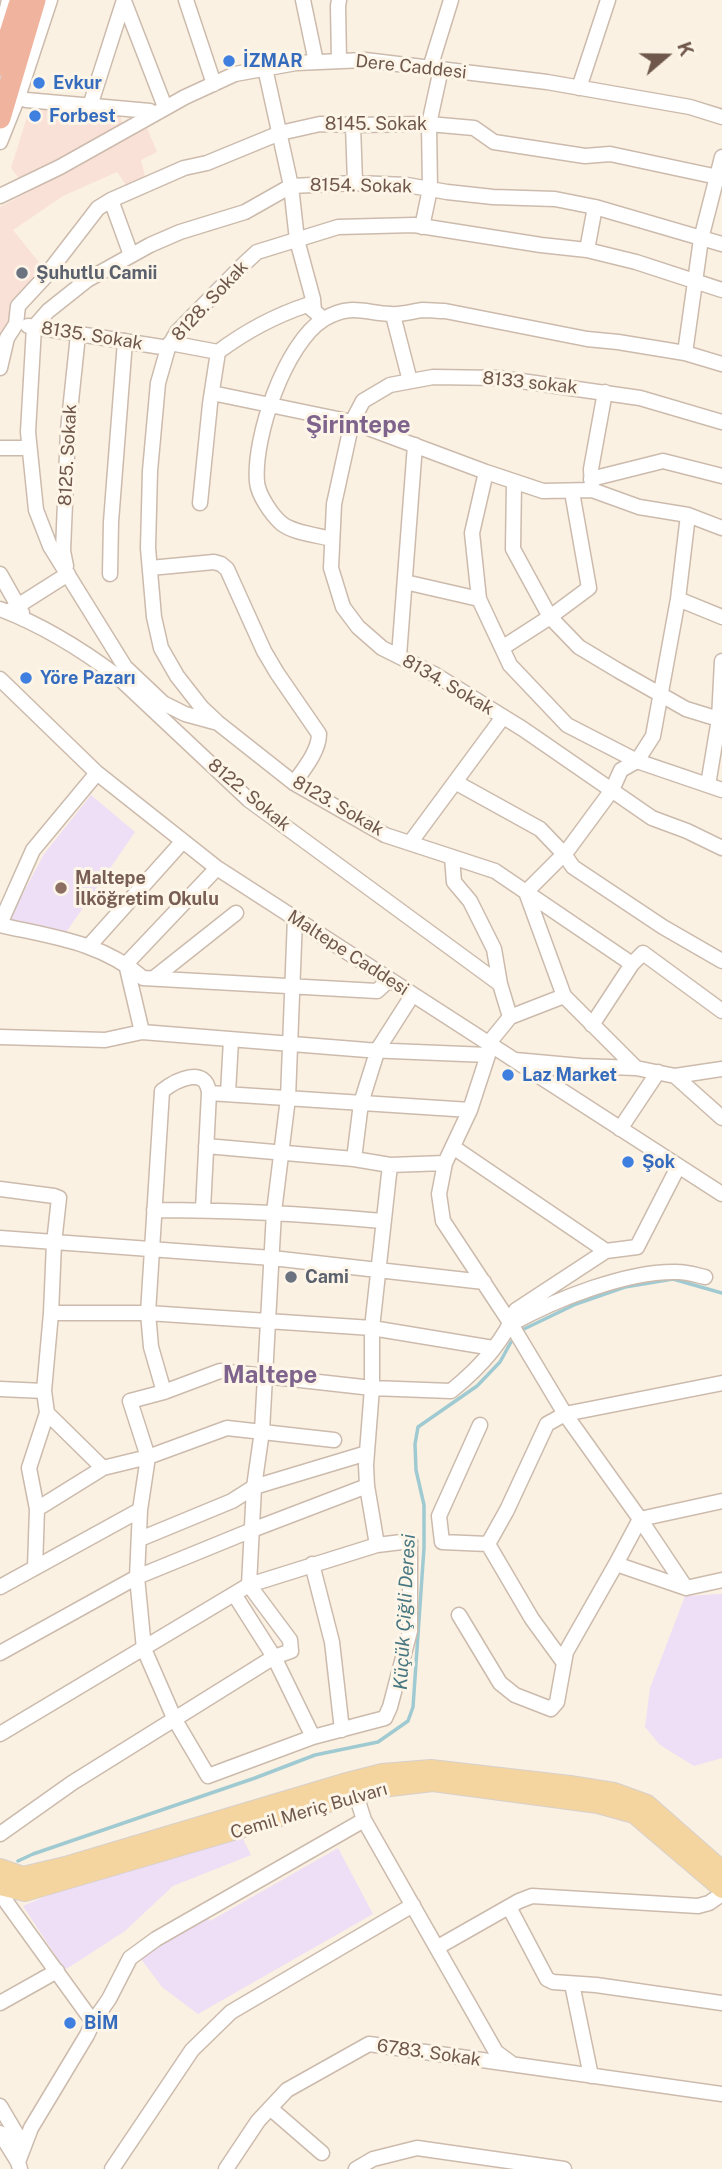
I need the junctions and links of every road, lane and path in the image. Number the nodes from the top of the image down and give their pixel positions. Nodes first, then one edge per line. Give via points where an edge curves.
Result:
1 (9, 0) edge
2 (20, 0) edge
3 (35, 0) edge
4 (50, 0) edge
5 (124, 0) edge
6 (186, 0) edge
7 (303, 0) edge
8 (339, 0) edge
9 (451, 0) edge
10 (608, 0) edge
11 (2, 16) edge
12 (0, 36) edge
13 (338, 61) junction
14 (316, 62) junction
15 (0, 65) edge
16 (265, 68) junction
17 (435, 69) junction
18 (214, 84) junction
19 (579, 88) junction
20 (18, 97) junction
21 (90, 106) junction
22 (165, 107) junction
23 (150, 111) dead end
24 (722, 117) edge
25 (0, 118) edge
26 (429, 124) junction
27 (353, 125) junction
28 (280, 133) junction
29 (0, 142) edge
30 (722, 157) edge
31 (720, 177) edge
32 (355, 183) junction
33 (291, 186) junction
34 (430, 189) junction
35 (0, 196) edge
36 (111, 200) junction
37 (595, 207) junction
38 (422, 227) junction
39 (701, 239) junction
40 (297, 240) junction
41 (722, 244) edge
42 (587, 250) junction
43 (131, 255) junction
44 (696, 282) junction
45 (722, 290) edge
46 (393, 314) junction
47 (318, 316) junction
48 (16, 324) junction
49 (34, 327) junction
50 (78, 335) junction
51 (125, 341) junction
52 (169, 345) junction
53 (218, 352) junction
54 (685, 354) junction
55 (722, 364) edge
56 (0, 368) edge
57 (410, 381) junction
58 (604, 392) junction
59 (212, 393) junction
60 (270, 406) junction
61 (352, 422) junction
62 (722, 422) edge
63 (415, 445) junction
64 (0, 448) edge
65 (29, 448) junction
66 (486, 472) junction
67 (722, 476) edge
68 (514, 482) junction
69 (591, 485) junction
70 (572, 492) junction
71 (200, 503) dead end
72 (688, 515) junction
73 (722, 527) edge
74 (332, 539) junction
75 (150, 568) junction
76 (0, 574) edge
77 (68, 574) junction
78 (110, 574) dead end
79 (405, 582) junction
80 (479, 599) junction
81 (678, 599) junction
82 (12, 611) edge
83 (550, 617) junction
84 (722, 617) edge
85 (502, 648) junction
86 (398, 656) junction
87 (722, 661) edge
88 (100, 663) junction
89 (125, 667) junction
90 (0, 679) edge
91 (660, 693) junction
92 (503, 717) junction
93 (720, 719) edge
94 (218, 723) junction
95 (637, 761) junction
96 (97, 773) junction
97 (455, 782) junction
98 (294, 783) junction
99 (715, 787) edge
100 (612, 790) junction
101 (183, 841) junction
102 (410, 843) junction
103 (722, 848) edge
104 (564, 854) junction
105 (452, 857) junction
106 (217, 868) junction
107 (526, 892) junction
108 (236, 913) dead end
109 (295, 918) junction
110 (0, 925) edge
111 (89, 946) junction
112 (722, 961) edge
113 (126, 964) junction
114 (632, 964) junction
115 (154, 978) junction
116 (389, 980) junction
117 (500, 984) junction
118 (291, 986) junction
119 (564, 996) junction
120 (408, 1002) dead end
121 (722, 1011) edge
122 (510, 1017) junction
123 (592, 1025) junction
124 (142, 1032) junction
125 (0, 1037) edge
126 (231, 1040) junction
127 (291, 1043) junction
128 (378, 1049) junction
129 (488, 1049) junction
130 (513, 1059) junction
131 (636, 1068) junction
132 (722, 1069) edge
133 (659, 1072) junction
134 (675, 1076) junction
135 (209, 1093) junction
136 (228, 1093) junction
137 (288, 1098) junction
138 (361, 1103) junction
139 (470, 1110) junction
140 (722, 1118) edge
141 (620, 1129) junction
142 (206, 1146) junction
143 (453, 1147) junction
144 (281, 1153) junction
145 (354, 1159) junction
146 (445, 1163) junction
147 (390, 1165) junction
148 (678, 1167) junction
149 (0, 1189) edge
150 (722, 1194) edge
151 (203, 1209) junction
152 (154, 1210) junction
153 (274, 1212) junction
154 (382, 1221) junction
155 (0, 1238) edge
156 (54, 1243) junction
157 (152, 1248) junction
158 (606, 1251) junction
159 (272, 1258) junction
160 (377, 1270) junction
161 (705, 1277) dead end
162 (484, 1282) junction
163 (51, 1313) junction
164 (148, 1313) junction
165 (270, 1320) junction
166 (511, 1324) junction
167 (372, 1328) junction
168 (493, 1348) junction
169 (265, 1377) junction
170 (722, 1383) edge
171 (372, 1388) junction
172 (0, 1389) edge
173 (44, 1391) junction
174 (164, 1392) junction
175 (47, 1413) junction
176 (565, 1414) junction
177 (480, 1425) dead end
178 (262, 1431) junction
179 (334, 1440) dead end
180 (367, 1453) junction
181 (148, 1457) junction
182 (103, 1468) junction
183 (367, 1486) junction
184 (254, 1487) junction
185 (722, 1501) edge
186 (37, 1509) junction
187 (139, 1510) junction
188 (640, 1519) junction
189 (252, 1530) junction
190 (139, 1539) junction
191 (488, 1544) junction
192 (377, 1545) junction
193 (313, 1564) junction
194 (616, 1564) junction
195 (35, 1568) junction
196 (137, 1577) junction
197 (722, 1580) edge
198 (249, 1585) junction
199 (0, 1587) edge
200 (686, 1588) junction
201 (234, 1594) junction
202 (459, 1615) dead end
203 (144, 1649) junction
204 (0, 1653) edge
205 (274, 1657) junction
206 (564, 1663) junction
207 (175, 1720) junction
208 (342, 1730) junction
209 (0, 1734) edge
210 (313, 1737) junction
211 (356, 1795) junction
212 (364, 1820) junction
213 (0, 1834) edge
214 (722, 1870) edge
215 (1, 1879) edge
216 (722, 1891) edge
217 (413, 1905) junction
218 (509, 1907) junction
219 (438, 1947) junction
220 (57, 1971) junction
221 (572, 1984) junction
222 (0, 2003) edge
223 (722, 2003) edge
224 (93, 2022) junction
225 (515, 2066) junction
226 (591, 2076) junction
227 (722, 2094) edge
228 (0, 2106) edge
229 (270, 2108) junction
230 (0, 2133) edge
231 (23, 2145) junction
232 (322, 2153) dead end
233 (19, 2166) edge
234 (112, 2169) edge
235 (226, 2169) edge
236 (356, 2169) edge
237 (564, 2169) edge

1 - 11 street
2 - 15 highway
3 - 25 highway
4 - 20 street
5 - 21 street
5 - 22 street
6 - 18 street
7 - 14 street
8 - 13 street
9 - 17 street
10 - 19 street
11 - 12 street
13 - 14 street, Dere Caddesi
13 - 17 street, Dere Caddesi
14 - 16 street, Dere Caddesi
16 - 18 street, Dere Caddesi
16 - 28 street
17 - 19 street, Dere Caddesi
17 - 26 street
18 - 22 street, Dere Caddesi
19 - 24 street, Dere Caddesi
20 - 21 street
20 - 29 street
21 - 23 street
22 - 35 street, Dere Caddesi
26 - 27 street, 8145. Sokak
26 - 31 street, 8145. Sokak via 474,128 494,142 585,156 610,154
26 - 34 street
27 - 28 street, 8145. Sokak via 320,124
27 - 32 street
28 - 33 street
28 - 36 street, 8145. Sokak
30 - 31 street
31 - 39 street
32 - 33 street, 8154. Sokak
32 - 34 street, 8154. Sokak
33 - 40 street
33 - 43 street, 8154. Sokak via 245,212 180,232
34 - 37 street, 8154. Sokak via 555,199
34 - 38 street
36 - 43 street
36 - 48 street, 8145. Sokak via 98,208 18,306
37 - 39 street, 8154. Sokak
37 - 42 street
38 - 40 street, 8128. Sokak via 338,227
38 - 42 street, 8128. Sokak
39 - 41 street, 8154. Sokak
39 - 44 street
40 - 47 street
40 - 52 street, 8128. Sokak via 257,252
42 - 44 street, 8128. Sokak
43 - 49 street, 8154. Sokak via 87,280
44 - 45 street, 8128. Sokak
44 - 54 street
46 - 47 street via 358,309
46 - 54 street via 445,311
46 - 57 street
47 - 53 street via 307,305 281,314
47 - 60 street via 290,358
48 - 49 street, 8135. Sokak
48 - 56 street, 8145. Sokak via 7,338
49 - 50 street, 8135. Sokak
49 - 65 street, 8123. Sokak
50 - 51 street, 8135. Sokak
50 - 77 street, 8125. Sokak via 68,430 64,551
51 - 52 street, 8135. Sokak
51 - 78 street
52 - 53 street, 8135. Sokak
52 - 75 street, 8128. Sokak via 158,383 150,471
53 - 59 street
54 - 55 street
57 - 58 street, 8133 sokak via 500,378
57 - 61 street, 8133 sokak via 390,385 363,401
58 - 62 street, 8133 sokak
58 - 69 street
59 - 60 street
59 - 71 street
60 - 61 street
60 - 74 street via 259,444 257,485 283,524
61 - 63 street
61 - 74 street, 8134. Sokak via 334,504
63 - 66 street
63 - 79 street
64 - 65 street
65 - 77 street, 8123. Sokak via 36,510 50,546
66 - 68 street
66 - 80 street via 472,533
67 - 69 street via 663,461
68 - 70 street via 544,491
68 - 83 street via 513,549
69 - 70 street
69 - 72 street via 639,507
70 - 83 street via 589,588
72 - 73 street
72 - 81 street
74 - 86 street, 8134. Sokak via 331,568 343,607 358,627
75 - 94 street, 8128. Sokak via 161,648 177,676
75 - 98 street via 214,562 227,569 264,652 319,734
76 - 82 street
77 - 82 street
77 - 89 street, 8123. Sokak
79 - 80 street
79 - 86 street
80 - 85 street
81 - 84 street
81 - 91 street
82 - 88 street, 8122. Sokak
83 - 85 street
83 - 91 street via 579,647
85 - 95 street via 510,665 567,725
86 - 92 street, 8134. Sokak
87 - 93 street
88 - 89 street
88 - 117 street, 8122. Sokak via 249,800
89 - 94 street, 8123. Sokak via 163,703
90 - 96 street, Maltepe Caddesi
91 - 93 street via 686,709
91 - 95 street via 653,736
92 - 97 street
92 - 100 street, 8134. Sokak
93 - 99 street
94 - 98 street, 8123. Sokak
95 - 99 street
95 - 100 street via 621,770
96 - 101 street, Maltepe Caddesi
96 - 110 street via 33,850
97 - 102 street
97 - 104 street via 540,829
98 - 102 street, 8123. Sokak via 385,835
100 - 103 street, 8134. Sokak via 652,818
100 - 104 street
101 - 106 street, Maltepe Caddesi
101 - 111 street
102 - 105 street, 8123. Sokak
104 - 107 street
104 - 112 street via 573,867
105 - 107 street, 8123. Sokak via 495,871
105 - 117 street via 454,882 470,901 494,949
106 - 109 street, Maltepe Caddesi
106 - 113 street
107 - 114 street, 8123. Sokak
107 - 119 street
108 - 115 street
109 - 116 street, Maltepe Caddesi
109 - 118 street
110 - 111 street
111 - 113 street
113 - 115 street via 144,978
113 - 124 street
114 - 121 street via 643,953
114 - 123 street
115 - 118 street
116 - 118 street via 377,990
116 - 129 street, Maltepe Caddesi
117 - 122 street
118 - 127 street
119 - 122 street
119 - 123 street
120 - 128 street
122 - 129 street
123 - 131 street
124 - 125 street via 105,1040
124 - 126 street
126 - 127 street
126 - 136 street
127 - 128 street
127 - 137 street
128 - 129 street
128 - 138 street
129 - 130 street, Maltepe Caddesi
129 - 139 street
130 - 131 street
130 - 141 street, Maltepe Caddesi
131 - 133 street
132 - 134 street
133 - 134 street
133 - 141 street
134 - 140 street
135 - 136 street
135 - 142 street
135 - 152 street via 208,1084 197,1076 162,1091
136 - 137 street
137 - 138 street
137 - 144 street
138 - 139 street
138 - 145 street
139 - 143 street
141 - 148 street, Maltepe Caddesi
142 - 144 street
142 - 151 street
143 - 146 street
143 - 158 street
144 - 145 street
144 - 153 street
145 - 147 street
146 - 147 street
146 - 162 street via 439,1194 443,1221
147 - 154 street
147 - 160 street
148 - 150 street, Maltepe Caddesi
148 - 158 street via 637,1247
149 - 156 street via 60,1198
151 - 152 street
151 - 153 street
152 - 157 street
153 - 154 street
153 - 159 street
154 - 160 street
155 - 156 street
156 - 157 street
156 - 163 street
157 - 159 street
157 - 164 street
158 - 166 street via 516,1310
159 - 160 street
159 - 165 street
160 - 162 street
160 - 167 street
161 - 166 street via 679,1272 616,1281 543,1306
162 - 166 street
163 - 164 street
163 - 173 street
164 - 165 street
164 - 174 street via 151,1347
165 - 167 street
165 - 169 street
166 - 168 street
166 - 176 street
167 - 168 street
167 - 171 street
168 - 171 street via 451,1391
169 - 171 street
169 - 174 street via 220,1371
169 - 178 street
170 - 176 street
171 - 180 street
172 - 173 street
173 - 175 street
174 - 181 street via 130,1401
175 - 182 street
175 - 186 street via 29,1468
176 - 188 street
176 - 191 street via 547,1424
177 - 191 street via 439,1516 442,1542
178 - 179 street
178 - 181 street via 227,1428
178 - 184 street
180 - 183 street
180 - 184 street
181 - 182 street
181 - 187 street
182 - 186 street
183 - 189 street
183 - 192 street
184 - 189 street
184 - 190 street via 232,1501
185 - 188 street
186 - 195 street
187 - 190 street
187 - 195 street
188 - 194 street
188 - 200 street
189 - 196 street
189 - 198 street
190 - 196 street
191 - 206 street
192 - 193 street
192 - 208 street via 410,1541 410,1631 385,1718
193 - 198 street
193 - 208 street via 332,1642
194 - 200 street
194 - 206 street
195 - 199 street
196 - 203 street
196 - 204 street
197 - 200 street
198 - 201 street
198 - 205 street via 290,1640 291,1651
201 - 203 street
201 - 205 street
202 - 206 street via 500,1683 515,1695 551,1709 557,1702
203 - 207 street
203 - 209 street
205 - 207 street
205 - 210 street
207 - 210 street via 208,1776
207 - 213 street
208 - 210 street
211 - 212 street
211 - 215 main road, Cemil Meriç Bulvarı via 25,1892
211 - 216 main road, Cemil Meriç Bulvarı via 433,1782 598,1804 634,1814
212 - 217 street
212 - 224 street via 130,1958
214 - 215 main road, Cemil Meriç Bulvarı via 647,1804 614,1792 431,1769 382,1773 65,1866
215 - 220 street via 7,1903
216 - 218 street via 698,1906 541,1895
217 - 219 street
217 - 234 street via 231,2012 192,2050
218 - 219 street
218 - 221 street via 547,1979
219 - 225 street via 496,2052
220 - 222 street
220 - 224 street
221 - 223 street
221 - 226 street
224 - 231 street
225 - 226 street, 6783. Sokak
225 - 229 street, 6783. Sokak via 369,2044 287,2090
226 - 227 street, 6783. Sokak
228 - 231 street
229 - 232 street
229 - 235 street, 6783. Sokak
230 - 233 street
231 - 233 street
236 - 237 street via 373,2159 417,2148

